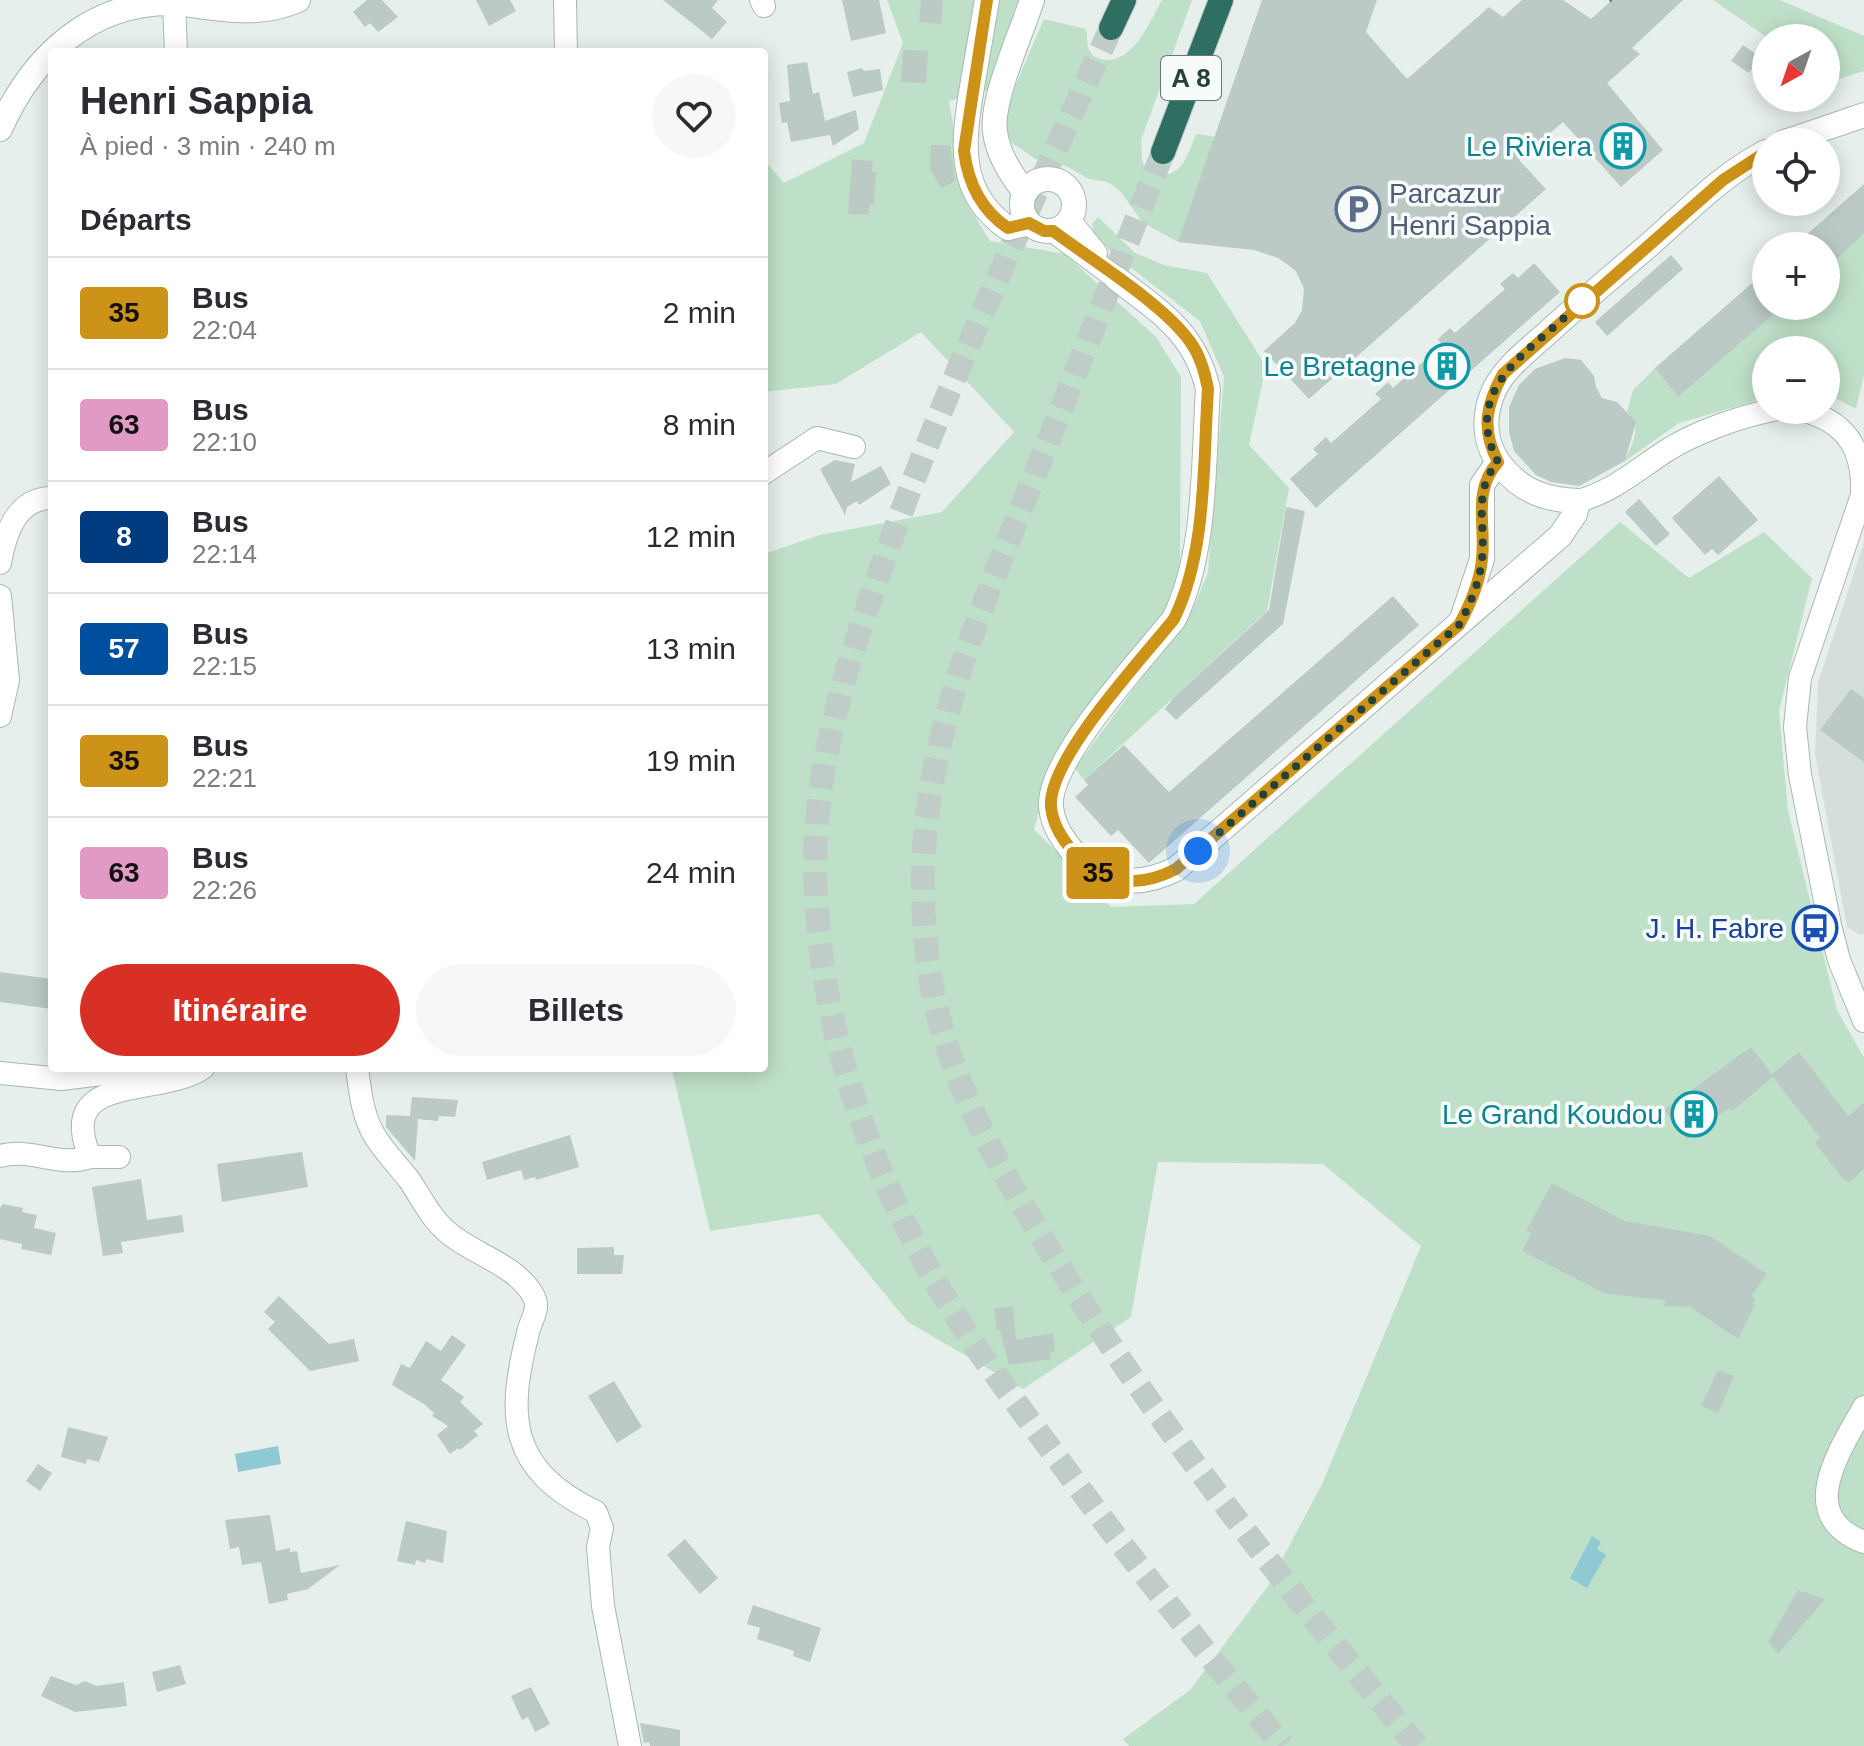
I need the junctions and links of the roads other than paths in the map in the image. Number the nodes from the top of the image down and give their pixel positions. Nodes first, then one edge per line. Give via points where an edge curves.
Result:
1 (298, 0) edge
2 (565, 0) edge
3 (987, 0) edge
4 (1032, 0) edge
5 (1124, 0) edge
6 (1221, 1) edge
7 (174, 3) junction
8 (1111, 28) tunnel mouth
9 (54, 48) edge
10 (176, 48) edge
11 (566, 48) edge
12 (48, 55) edge
13 (1864, 115) edge
14 (1826, 128) edge
15 (0, 129) edge
16 (1163, 152) tunnel mouth
17 (1752, 161) edge
18 (1032, 186) junction
19 (1029, 223) junction
20 (1061, 225) junction
21 (1116, 278) joint
22 (1752, 417) edge
23 (1831, 424) edge
24 (854, 447) dead end
25 (1498, 462) junction
26 (768, 470) edge
27 (48, 499) edge
28 (1578, 501) junction
29 (0, 563) edge
30 (0, 596) edge
31 (1459, 625) junction
32 (0, 716) edge
33 (1864, 1021) edge
34 (116, 1072) edge
35 (189, 1072) edge
36 (358, 1072) edge
37 (0, 1073) edge
38 (0, 1156) edge
39 (90, 1157) junction
40 (119, 1157) dead end
41 (1864, 1407) edge
42 (1864, 1542) edge
43 (630, 1746) edge

1 - 7 street via 254,11
2 - 11 street
3 - 19 street via 965,133 966,170 979,200 1000,223 1008,228
4 - 18 street via 994,115 994,129
5 - 8 highway
6 - 16 highway, A 8
7 - 9 street via 109,11 67,34
7 - 10 street
12 - 15 street via 31,73
13 - 14 street
17 - 25 street via 1723,180 1503,374 1488,405 1485,427
18 - 19 street via 1022,209
18 - 20 street via 1061,183 1070,192 1074,205
19 - 20 street via 1044,231
20 - 21 street
21 - 31 street via 1182,332 1203,367 1208,389 1195,556 1183,600 1174,619 1070,751 1053,787 1051,808 1078,858 1097,873 1140,882 1176,869
22 - 28 street via 1673,447 1616,486
23 - 33 street via 1851,440 1860,458 1862,495 1800,678 1795,727 1830,925
24 - 26 street via 817,438
25 - 28 street via 1512,479 1542,497
25 - 31 street via 1482,485 1482,559
27 - 29 street via 22,510 4,540
28 - 31 street via 1560,536
30 - 32 street via 8,680
34 - 37 street via 61,1079
35 - 39 street via 100,1097 81,1123
36 - 43 street via 372,1132 420,1202 453,1237 518,1277 538,1306 522,1358 516,1413 524,1448 542,1478 596,1512 602,1528 598,1547 603,1606
38 - 39 street via 12,1152 72,1163
39 - 40 street
41 - 42 street via 1838,1453 1826,1496 1835,1522

